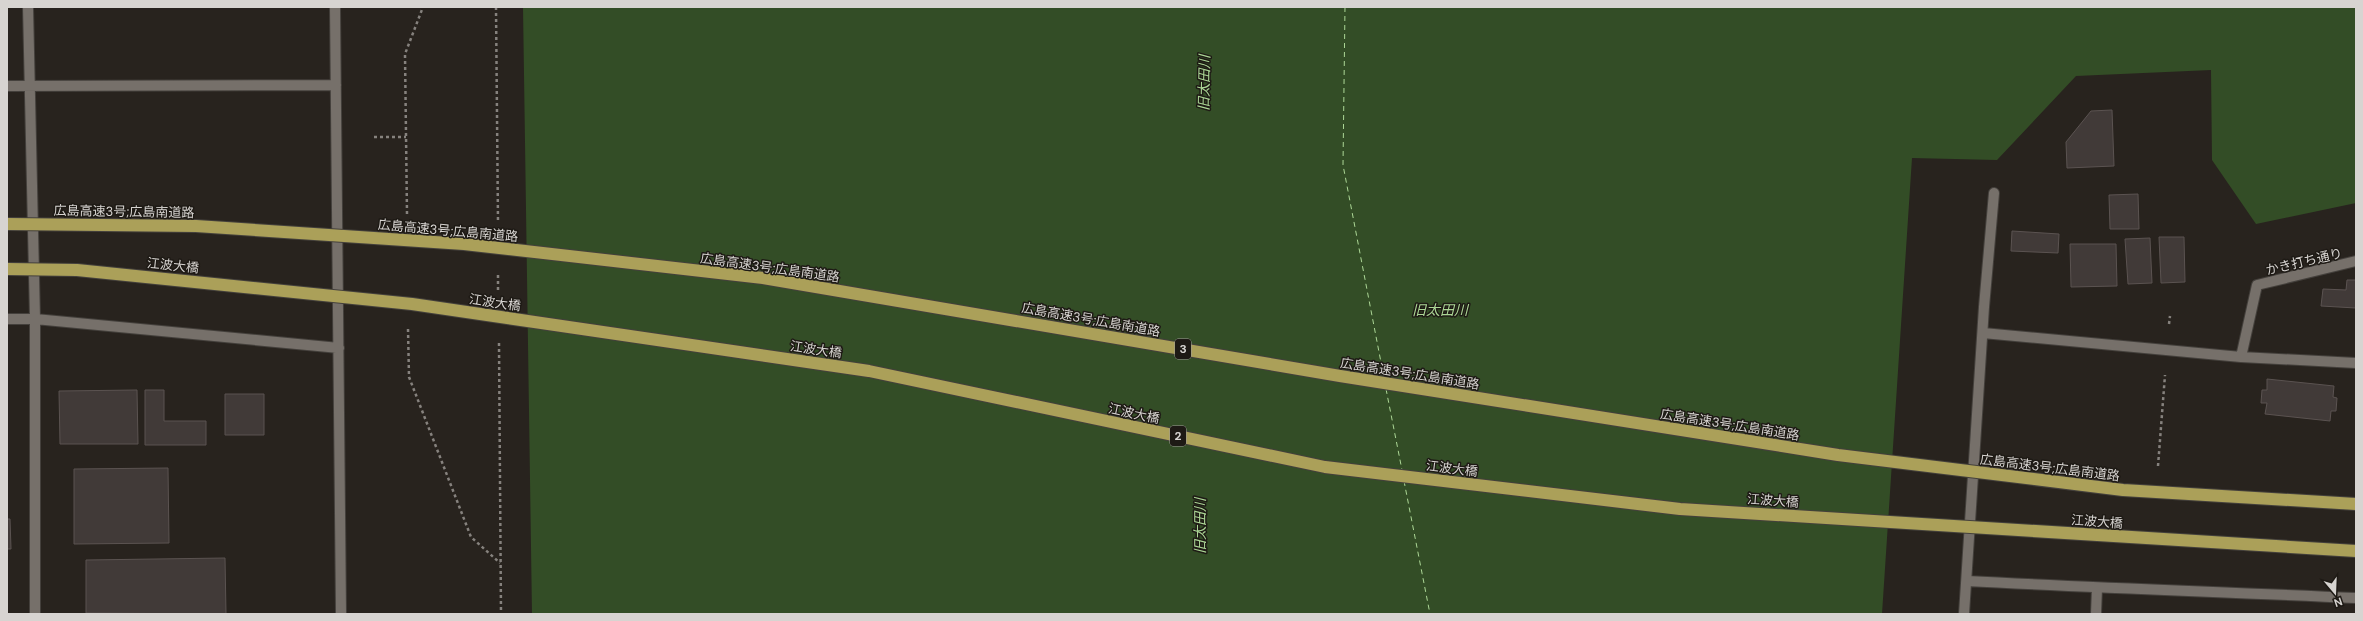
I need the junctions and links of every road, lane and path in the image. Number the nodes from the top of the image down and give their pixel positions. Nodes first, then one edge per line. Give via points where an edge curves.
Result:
1 (28, 7) edge
2 (335, 7) edge
3 (336, 85) junction
4 (7, 86) edge
5 (30, 86) junction
6 (374, 137) dead end
7 (406, 137) dead end
8 (1994, 193) dead end
9 (7, 224) edge
10 (2356, 262) edge
11 (7, 269) edge
12 (7, 319) edge
13 (36, 319) junction
14 (1983, 333) junction
15 (339, 348) junction
16 (2241, 357) junction
17 (2356, 363) edge
18 (2356, 504) edge
19 (2356, 551) edge
20 (1967, 580) junction
21 (2097, 588) junction
22 (2356, 598) edge
23 (35, 614) edge
24 (341, 614) edge
25 (1964, 614) edge
26 (2096, 614) edge

1 - 5 street
2 - 3 street
3 - 5 street
3 - 15 street
4 - 5 street
5 - 13 street
6 - 7 path
8 - 14 street
9 - 18 highway, 広島高速3号;広島南道路 / 3, bridge via 196,226 464,244 763,278 1348,377 1838,455 2123,490
10 - 16 street, かき打ち通り via 2257,285
11 - 19 highway, 江波大橋 / 2, bridge via 77,270 412,304 869,371 1325,467 1680,508
12 - 13 street
13 - 15 street
13 - 23 street
14 - 16 street
14 - 20 street
15 - 24 street
16 - 17 street
20 - 21 street
20 - 25 street
21 - 22 street via 2150,588
21 - 26 street

